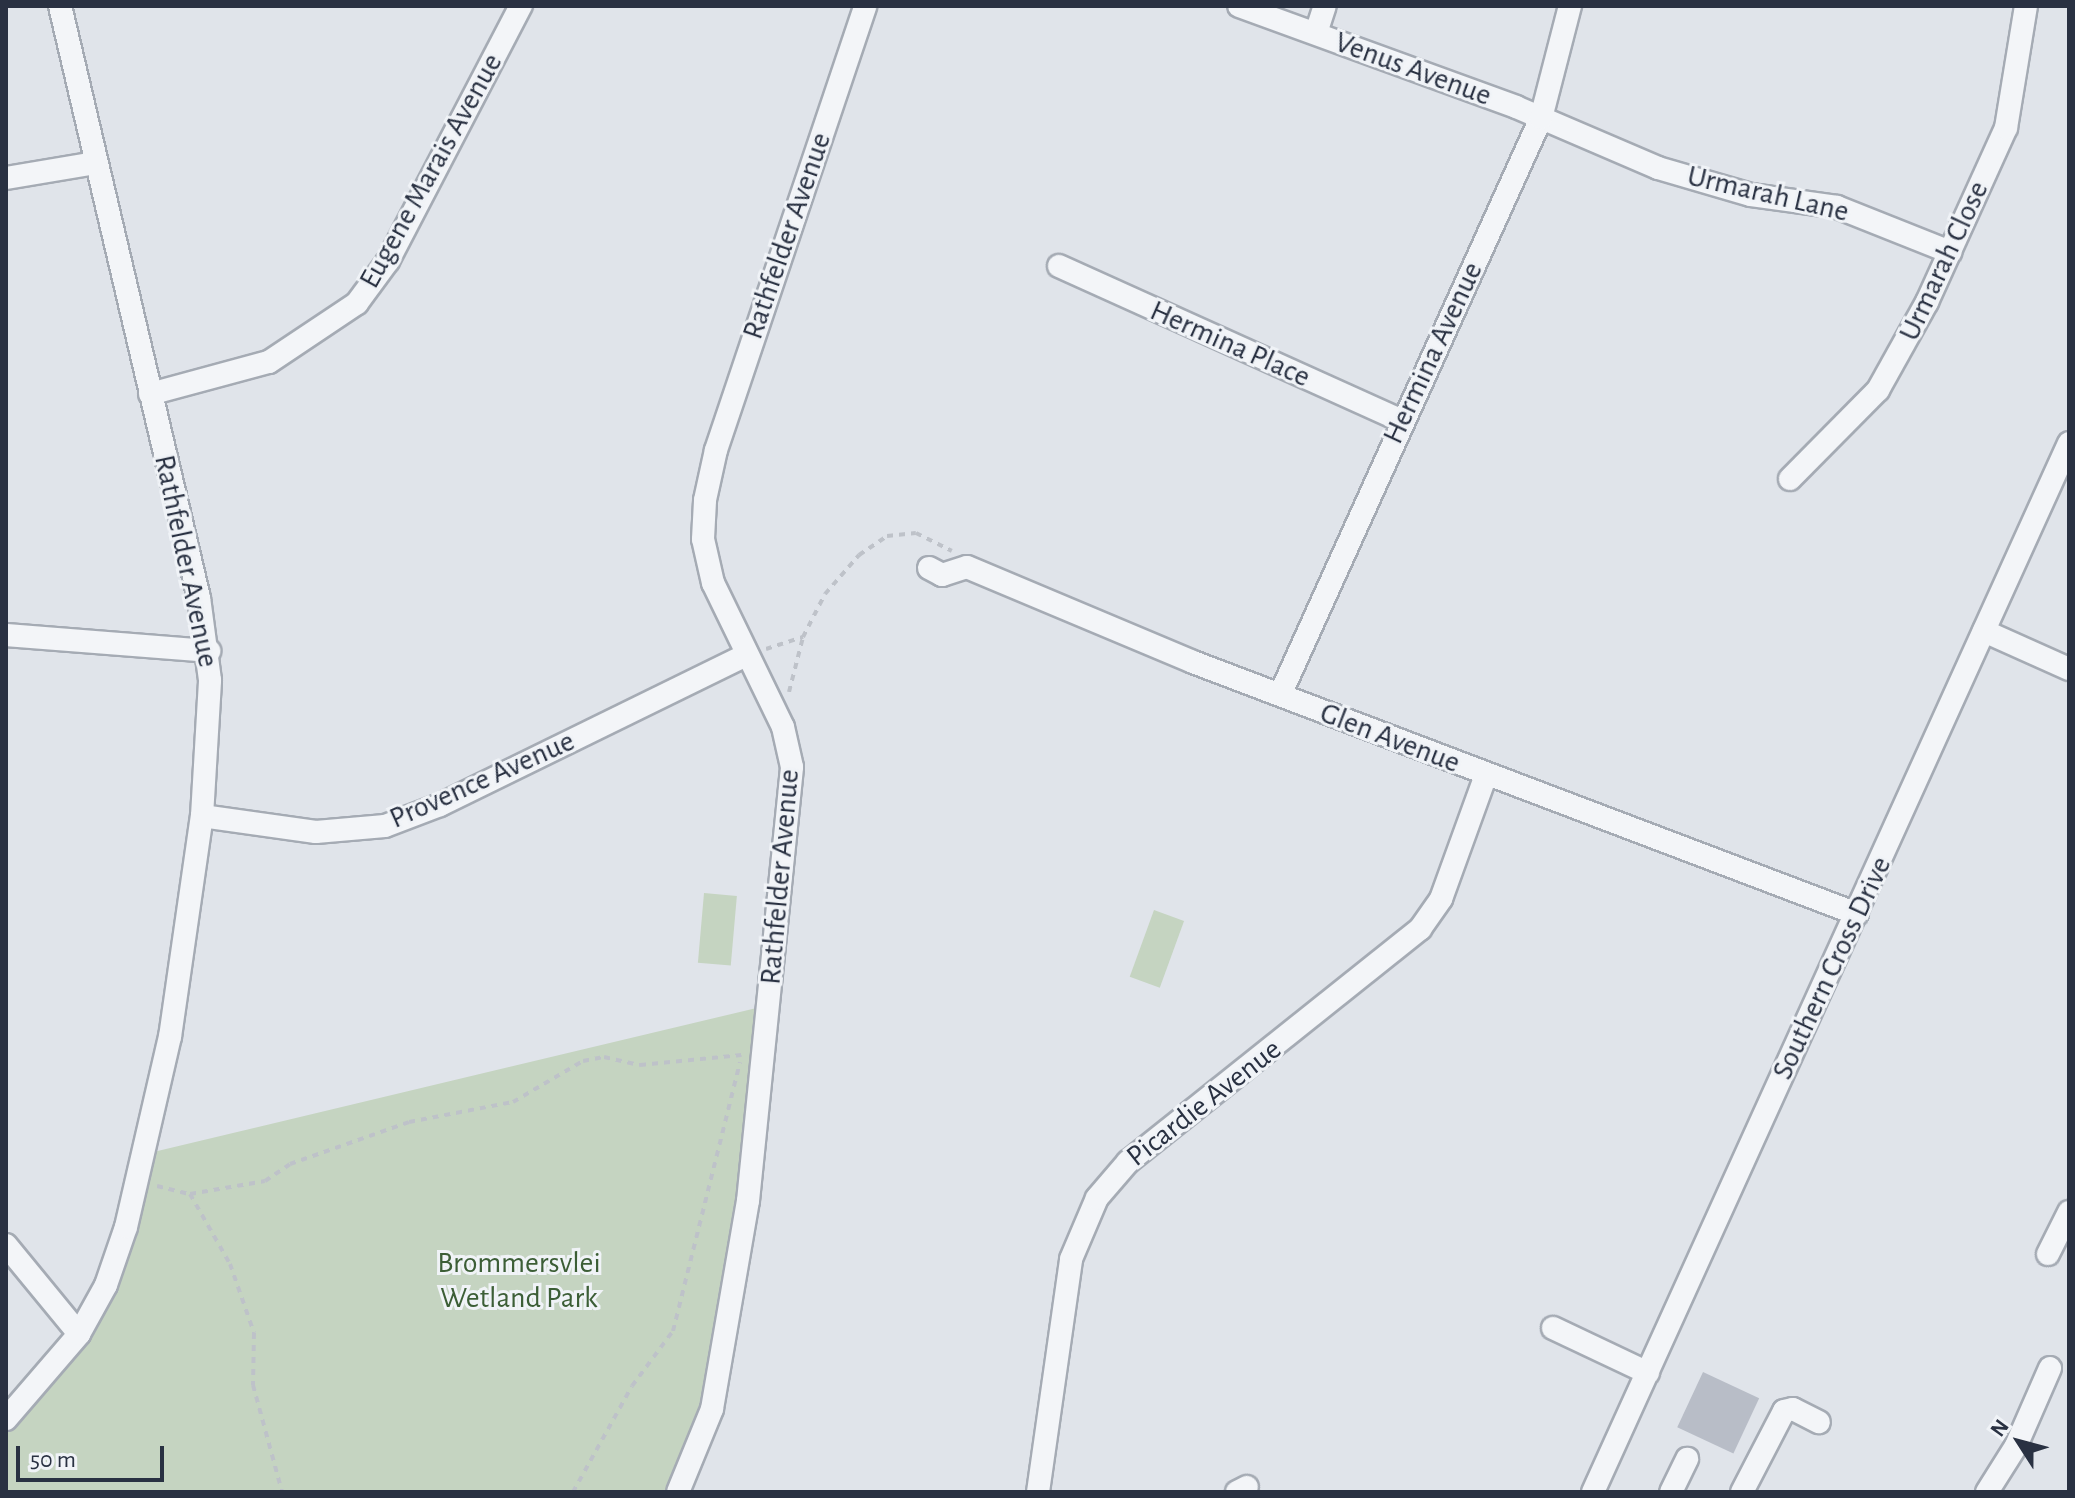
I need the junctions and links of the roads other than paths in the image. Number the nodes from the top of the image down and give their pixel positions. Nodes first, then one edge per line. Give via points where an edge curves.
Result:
1 (60, 6) edge
2 (521, 6) edge
3 (865, 6) edge
4 (1239, 6) edge
5 (1325, 6) edge
6 (1570, 6) edge
7 (2026, 6) edge
8 (1316, 33) junction
9 (1541, 118) junction
10 (96, 163) junction
11 (6, 178) edge
12 (1950, 252) junction
13 (1059, 266) dead end
14 (150, 394) junction
15 (1402, 421) junction
16 (2069, 443) edge
17 (1790, 479) dead end
18 (929, 568) dead end
19 (1984, 631) junction
20 (6, 635) edge
21 (209, 651) junction
22 (746, 655) junction
23 (2069, 669) edge
24 (1280, 695) junction
25 (1486, 775) junction
26 (202, 816) junction
27 (1857, 914) junction
28 (2069, 1212) edge
29 (6, 1245) edge
30 (2048, 1254) dead end
31 (1553, 1328) dead end
32 (79, 1334) junction
33 (2050, 1368) dead end
34 (1648, 1373) junction
35 (6, 1419) edge
36 (1819, 1422) dead end
37 (1687, 1459) dead end
38 (678, 1492) edge
39 (1038, 1492) edge
40 (1593, 1492) edge
41 (1671, 1492) edge
42 (1742, 1492) edge
43 (1987, 1492) edge

1 - 10 street, Rathfelder Avenue
2 - 14 street, Eugene Marais Avenue via 388,261 357,303 269,362
3 - 22 street, Rathfelder Avenue via 709,476 703,519 706,559
4 - 8 street, Venus Avenue
5 - 8 street
6 - 9 street, Hermina Avenue
7 - 12 street, Urmarah Close via 2006,128
8 - 9 street, Venus Avenue
9 - 12 street, Urmarah Lane via 1702,183 1837,207
9 - 15 street, Hermina Avenue
10 - 11 street
10 - 14 street, Rathfelder Avenue
12 - 17 street, Urmarah Close via 1889,375 1856,416
13 - 15 street, Hermina Place
14 - 21 street, Rathfelder Avenue
15 - 24 street, Hermina Avenue
16 - 19 street, Southern Cross Drive
18 - 24 street, Glen Avenue via 946,575 962,566
19 - 23 street
19 - 27 street, Southern Cross Drive
20 - 21 street
21 - 26 street, Rathfelder Avenue
22 - 26 street, Provence Avenue via 440,805 385,826 316,832
22 - 38 street, Rathfelder Avenue via 779,720 792,767 748,1201 705,1433
24 - 25 street, Glen Avenue
25 - 27 street, Glen Avenue
25 - 39 street, Picardie Avenue via 1441,899 1420,929 1128,1162 1097,1198 1071,1259
26 - 32 street, Rathfelder Avenue via 166,1064 139,1179 114,1265
27 - 34 street, Southern Cross Drive
28 - 30 street
29 - 32 street
31 - 34 street
32 - 35 street, Rathfelder Avenue
33 - 43 street via 2016,1446
34 - 40 street, Southern Cross Drive
36 - 42 street via 1793,1409 1784,1411
37 - 41 street

